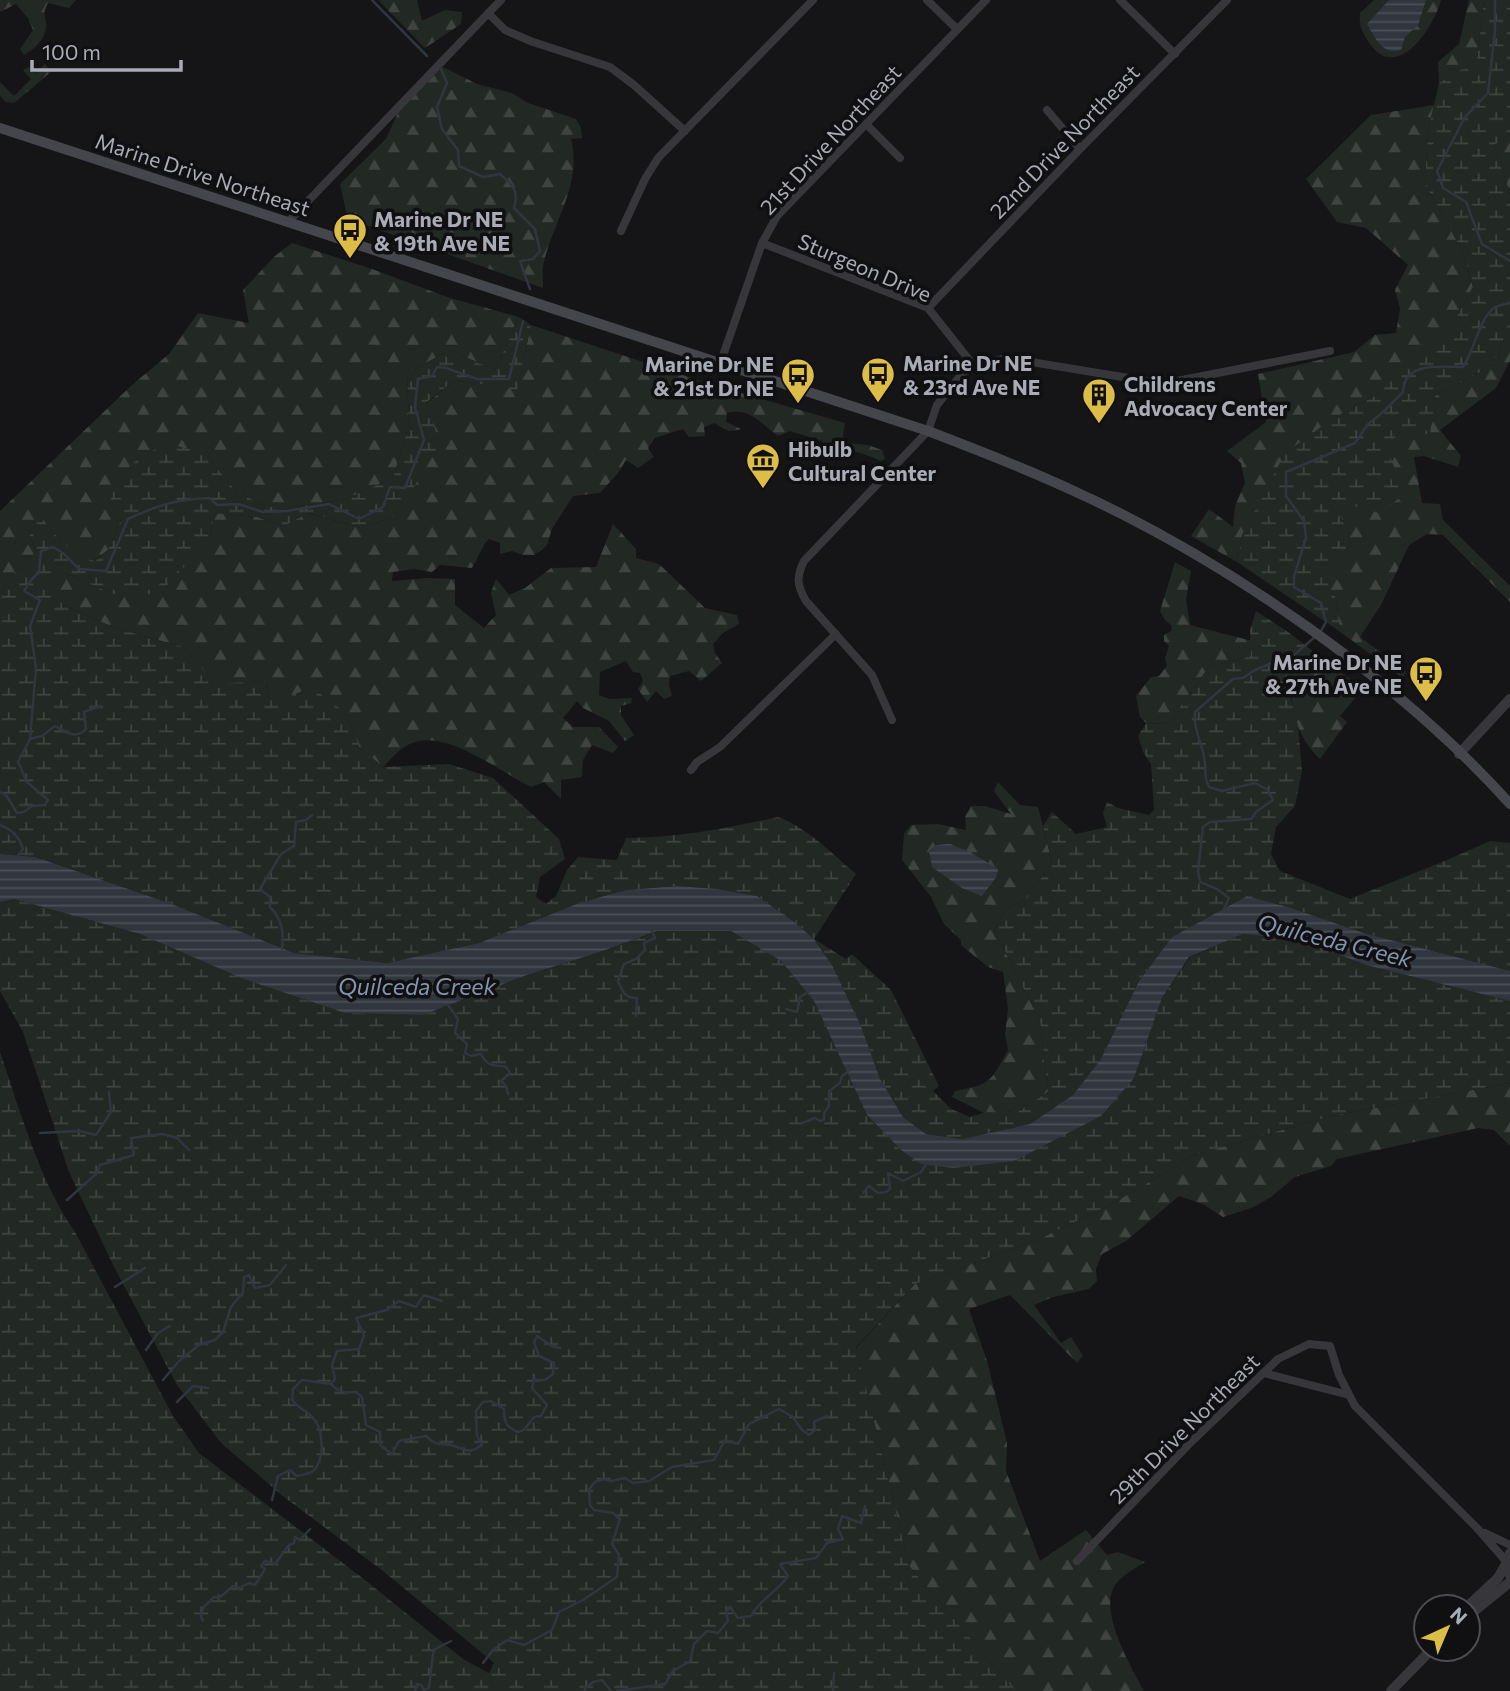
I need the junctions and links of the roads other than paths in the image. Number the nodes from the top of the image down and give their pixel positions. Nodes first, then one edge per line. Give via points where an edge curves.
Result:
1 (500, 0) edge
2 (813, 0) edge
3 (927, 0) edge
4 (986, 0) edge
5 (1120, 0) edge
6 (1227, 0) edge
7 (488, 13) junction
8 (957, 29) junction
9 (1175, 54) junction
10 (1047, 110) dead end
11 (866, 124) junction
12 (0, 128) edge
13 (685, 131) junction
14 (1080, 149) junction
15 (900, 158) dead end
16 (288, 222) junction
17 (621, 231) dead end
18 (762, 243) junction
19 (928, 308) junction
20 (1330, 351) dead end
21 (720, 364) junction
22 (974, 366) junction
23 (928, 431) junction
24 (836, 634) junction
25 (1510, 699) edge
26 (892, 720) dead end
27 (1459, 754) junction
28 (691, 770) dead end
29 (1510, 804) edge
30 (1264, 1373) junction
31 (1349, 1395) junction
32 (1477, 1528) junction
33 (1510, 1545) edge
34 (1507, 1560) edge
35 (1077, 1561) dead end
36 (1510, 1575) edge
37 (1510, 1582) edge
38 (1482, 1593) edge
39 (1482, 1604) edge
40 (1418, 1663) edge
41 (1391, 1691) edge

1 - 7 street
2 - 13 street
3 - 8 street
4 - 8 street, 21st Drive Northeast
5 - 9 street
6 - 9 street, 22nd Drive Northeast
7 - 13 street via 505,30 610,67
7 - 16 street
8 - 11 street, 21st Drive Northeast
9 - 14 street, 22nd Drive Northeast
10 - 14 street
11 - 15 street
11 - 18 street, 21st Drive Northeast via 777,216
12 - 16 main road, Marine Drive Northeast
13 - 17 street via 658,158
14 - 19 street, 22nd Drive Northeast
16 - 21 main road, Marine Drive Northeast
18 - 19 street, Sturgeon Drive
18 - 21 street, 21st Drive Northeast
19 - 22 street, Sturgeon Drive
20 - 22 street via 1172,382 1007,358
21 - 23 main road, Marine Drive Northeast
22 - 23 street via 952,384 937,405
23 - 24 street via 800,569 800,591
23 - 27 main road, Marine Drive Northeast via 1077,492 1185,550 1359,667
24 - 26 street via 872,675
24 - 28 street
25 - 27 street
27 - 29 main road, Marine Drive Northeast
30 - 31 street
30 - 31 street, 29th Drive Northeast via 1293,1350 1309,1344 1330,1346
30 - 35 street, 29th Drive Northeast
31 - 32 street
32 - 33 street
32 - 34 street
34 - 36 street
34 - 38 street via 1498,1578
37 - 39 street
40 - 41 street

